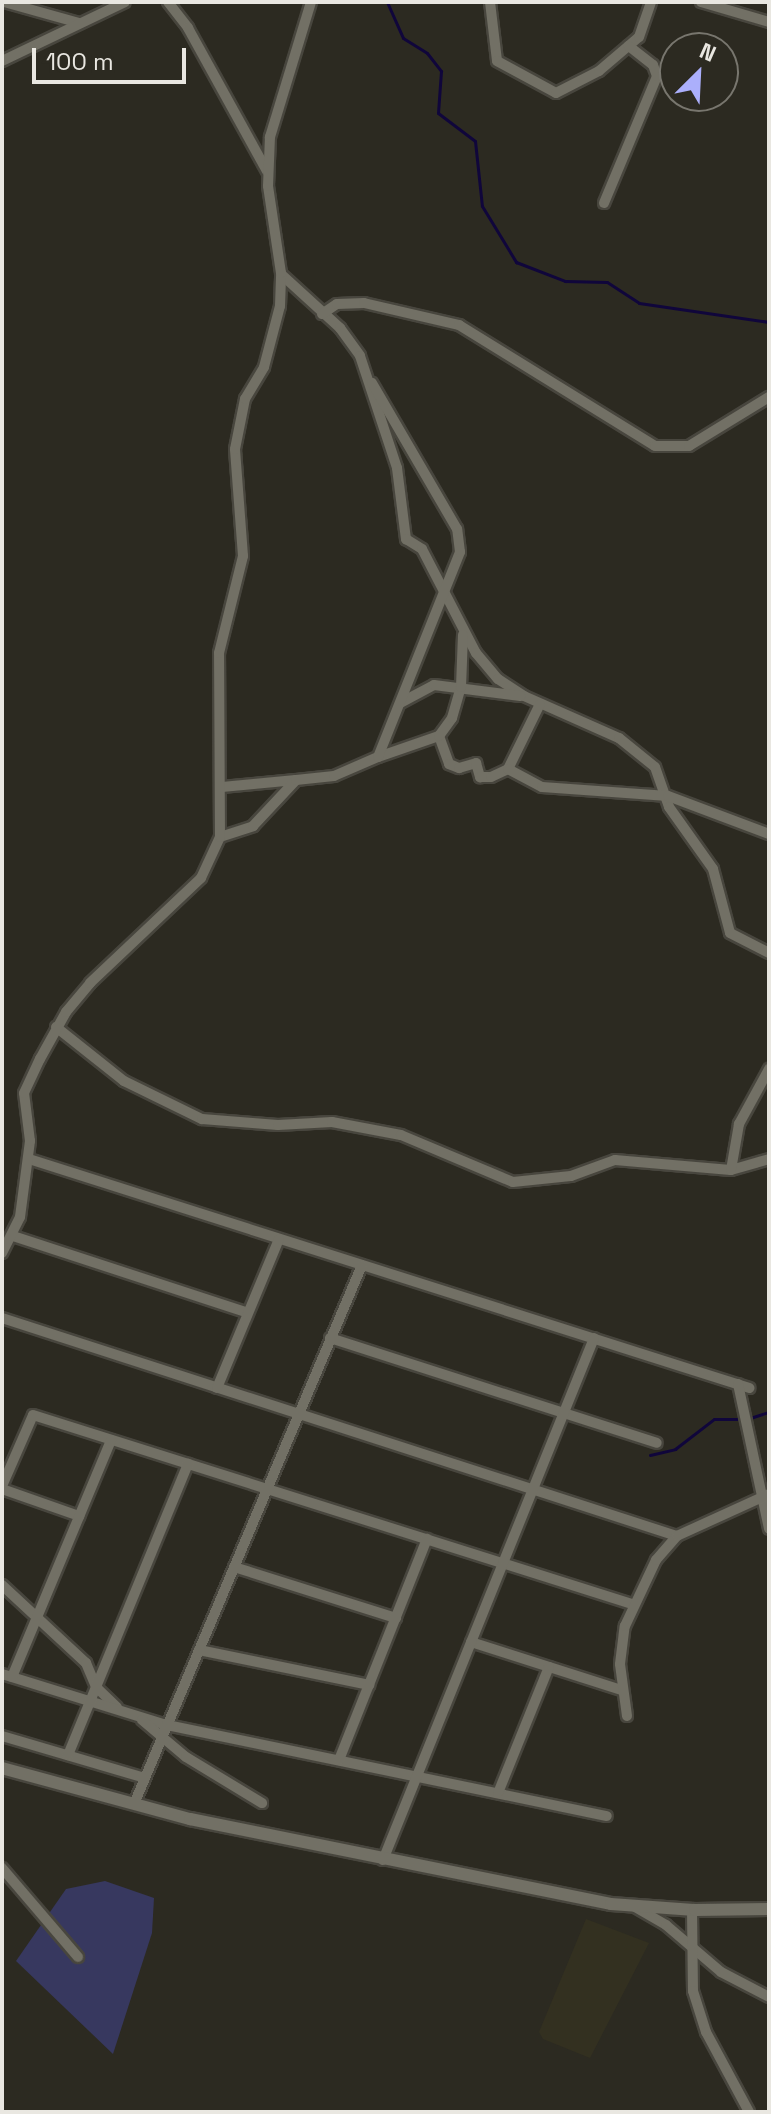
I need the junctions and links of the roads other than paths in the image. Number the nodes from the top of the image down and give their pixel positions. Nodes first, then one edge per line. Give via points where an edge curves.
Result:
1 (4, 2) edge
2 (125, 2) edge
3 (168, 2) edge
4 (311, 2) edge
5 (490, 2) edge
6 (651, 2) edge
7 (701, 2) edge
8 (769, 22) edge
9 (80, 23) junction
10 (629, 46) junction
11 (2, 61) edge
12 (268, 173) junction
13 (604, 203) dead end
14 (281, 273) junction
15 (322, 314) junction
16 (364, 373) junction
17 (769, 397) edge
18 (442, 587) junction
19 (464, 633) junction
20 (461, 687) junction
21 (524, 696) junction
22 (400, 703) junction
23 (540, 704) junction
24 (439, 736) junction
25 (378, 757) junction
26 (508, 769) junction
27 (296, 780) junction
28 (222, 787) junction
29 (668, 796) junction
30 (769, 834) edge
31 (220, 837) junction
32 (769, 953) edge
33 (56, 1027) junction
34 (769, 1069) edge
35 (764, 1086) edge
36 (29, 1159) junction
37 (769, 1159) edge
38 (731, 1170) junction
39 (13, 1236) junction
40 (279, 1239) junction
41 (2, 1253) edge
42 (362, 1265) junction
43 (248, 1313) junction
44 (2, 1318) edge
45 (330, 1338) junction
46 (594, 1338) junction
47 (217, 1388) junction
48 (564, 1413) junction
49 (298, 1414) junction
50 (111, 1440) junction
51 (657, 1443) dead end
52 (188, 1464) junction
53 (2, 1488) edge
54 (267, 1489) junction
55 (533, 1490) junction
56 (766, 1495) edge
57 (79, 1516) junction
58 (769, 1529) edge
59 (677, 1536) junction
60 (427, 1539) junction
61 (503, 1563) junction
62 (234, 1567) junction
63 (2, 1585) edge
64 (632, 1604) junction
65 (37, 1617) junction
66 (396, 1618) junction
67 (471, 1642) junction
68 (199, 1650) junction
69 (549, 1667) junction
70 (7, 1675) edge
71 (369, 1685) junction
72 (96, 1687) junction
73 (621, 1690) junction
74 (90, 1701) junction
75 (127, 1712) junction
76 (627, 1716) dead end
77 (167, 1725) junction
78 (2, 1736) edge
79 (162, 1737) junction
80 (68, 1755) junction
81 (339, 1760) junction
82 (2, 1768) edge
83 (417, 1776) junction
84 (145, 1778) junction
85 (498, 1793) junction
86 (262, 1803) dead end
87 (134, 1804) junction
88 (607, 1816) dead end
89 (383, 1860) junction
90 (2, 1868) edge
91 (635, 1907) junction
92 (769, 1909) edge
93 (692, 1910) junction
94 (695, 1950) junction
95 (78, 1957) dead end
96 (769, 1997) edge
97 (749, 2112) edge

1 - 9 street
2 - 9 street
3 - 12 street via 188,28
4 - 12 street via 276,105
5 - 10 street via 497,61 556,93 599,71
6 - 10 street via 644,28
7 - 8 street
9 - 11 street
10 - 13 street via 653,65 657,76
12 - 14 street
14 - 15 street
14 - 28 street via 276,323 264,367 245,399 235,449 243,556 219,653
15 - 16 street via 354,346
15 - 17 street via 337,304 364,303 459,325 655,446 689,446
16 - 18 street via 397,468 406,539 422,549
16 - 18 street via 457,529 460,552
18 - 19 street
18 - 22 street
19 - 20 street
19 - 21 street via 498,679
20 - 21 street
20 - 22 street via 434,685
20 - 24 street via 452,718
21 - 23 street
22 - 25 street
23 - 26 street
23 - 29 street via 634,747 655,767
24 - 25 street
24 - 26 street via 455,767 476,763 485,778
25 - 27 street via 334,776
26 - 29 street via 542,787
27 - 28 street
27 - 31 street via 253,826
28 - 31 street
29 - 30 street
29 - 32 street via 675,817 713,869 730,933
31 - 33 street via 201,878 104,968
33 - 36 street via 24,1093
33 - 38 street via 124,1081 202,1119 332,1122 401,1135 513,1182 589,1172 615,1160
34 - 35 street
35 - 38 street via 739,1124
36 - 39 street
36 - 40 street
37 - 38 street
39 - 41 street
39 - 43 street
40 - 42 street
40 - 43 street
42 - 45 street
42 - 46 street
43 - 47 street
44 - 47 street
45 - 48 street
45 - 49 street
46 - 48 street
46 - 56 street via 744,1386
47 - 49 street
48 - 51 street
48 - 55 street
49 - 54 street
49 - 55 street
50 - 52 street
50 - 53 street via 33,1415
50 - 57 street
52 - 54 street
52 - 72 street
53 - 57 street
54 - 60 street
54 - 62 street
55 - 59 street
55 - 61 street
56 - 58 street
56 - 59 street
57 - 65 street
59 - 64 street via 656,1560
60 - 61 street
60 - 66 street
61 - 64 street
61 - 67 street
62 - 66 street
62 - 68 street
63 - 65 street
64 - 73 street via 620,1664
65 - 70 street
65 - 72 street via 86,1663
66 - 71 street
67 - 69 street
67 - 83 street
68 - 71 street
68 - 77 street
69 - 73 street
69 - 85 street
70 - 74 street
71 - 81 street
72 - 74 street
72 - 75 street
73 - 76 street
74 - 75 street
74 - 80 street
75 - 77 street
75 - 79 street
77 - 79 street
77 - 81 street
78 - 80 street
79 - 84 street
79 - 86 street
80 - 84 street
81 - 83 street
82 - 87 street
83 - 85 street
83 - 89 street
84 - 87 street
85 - 88 street
87 - 89 street
89 - 91 street
90 - 95 street
91 - 93 street
91 - 94 street
92 - 93 street
93 - 94 street
94 - 96 street via 721,1972
94 - 97 street via 693,1991

